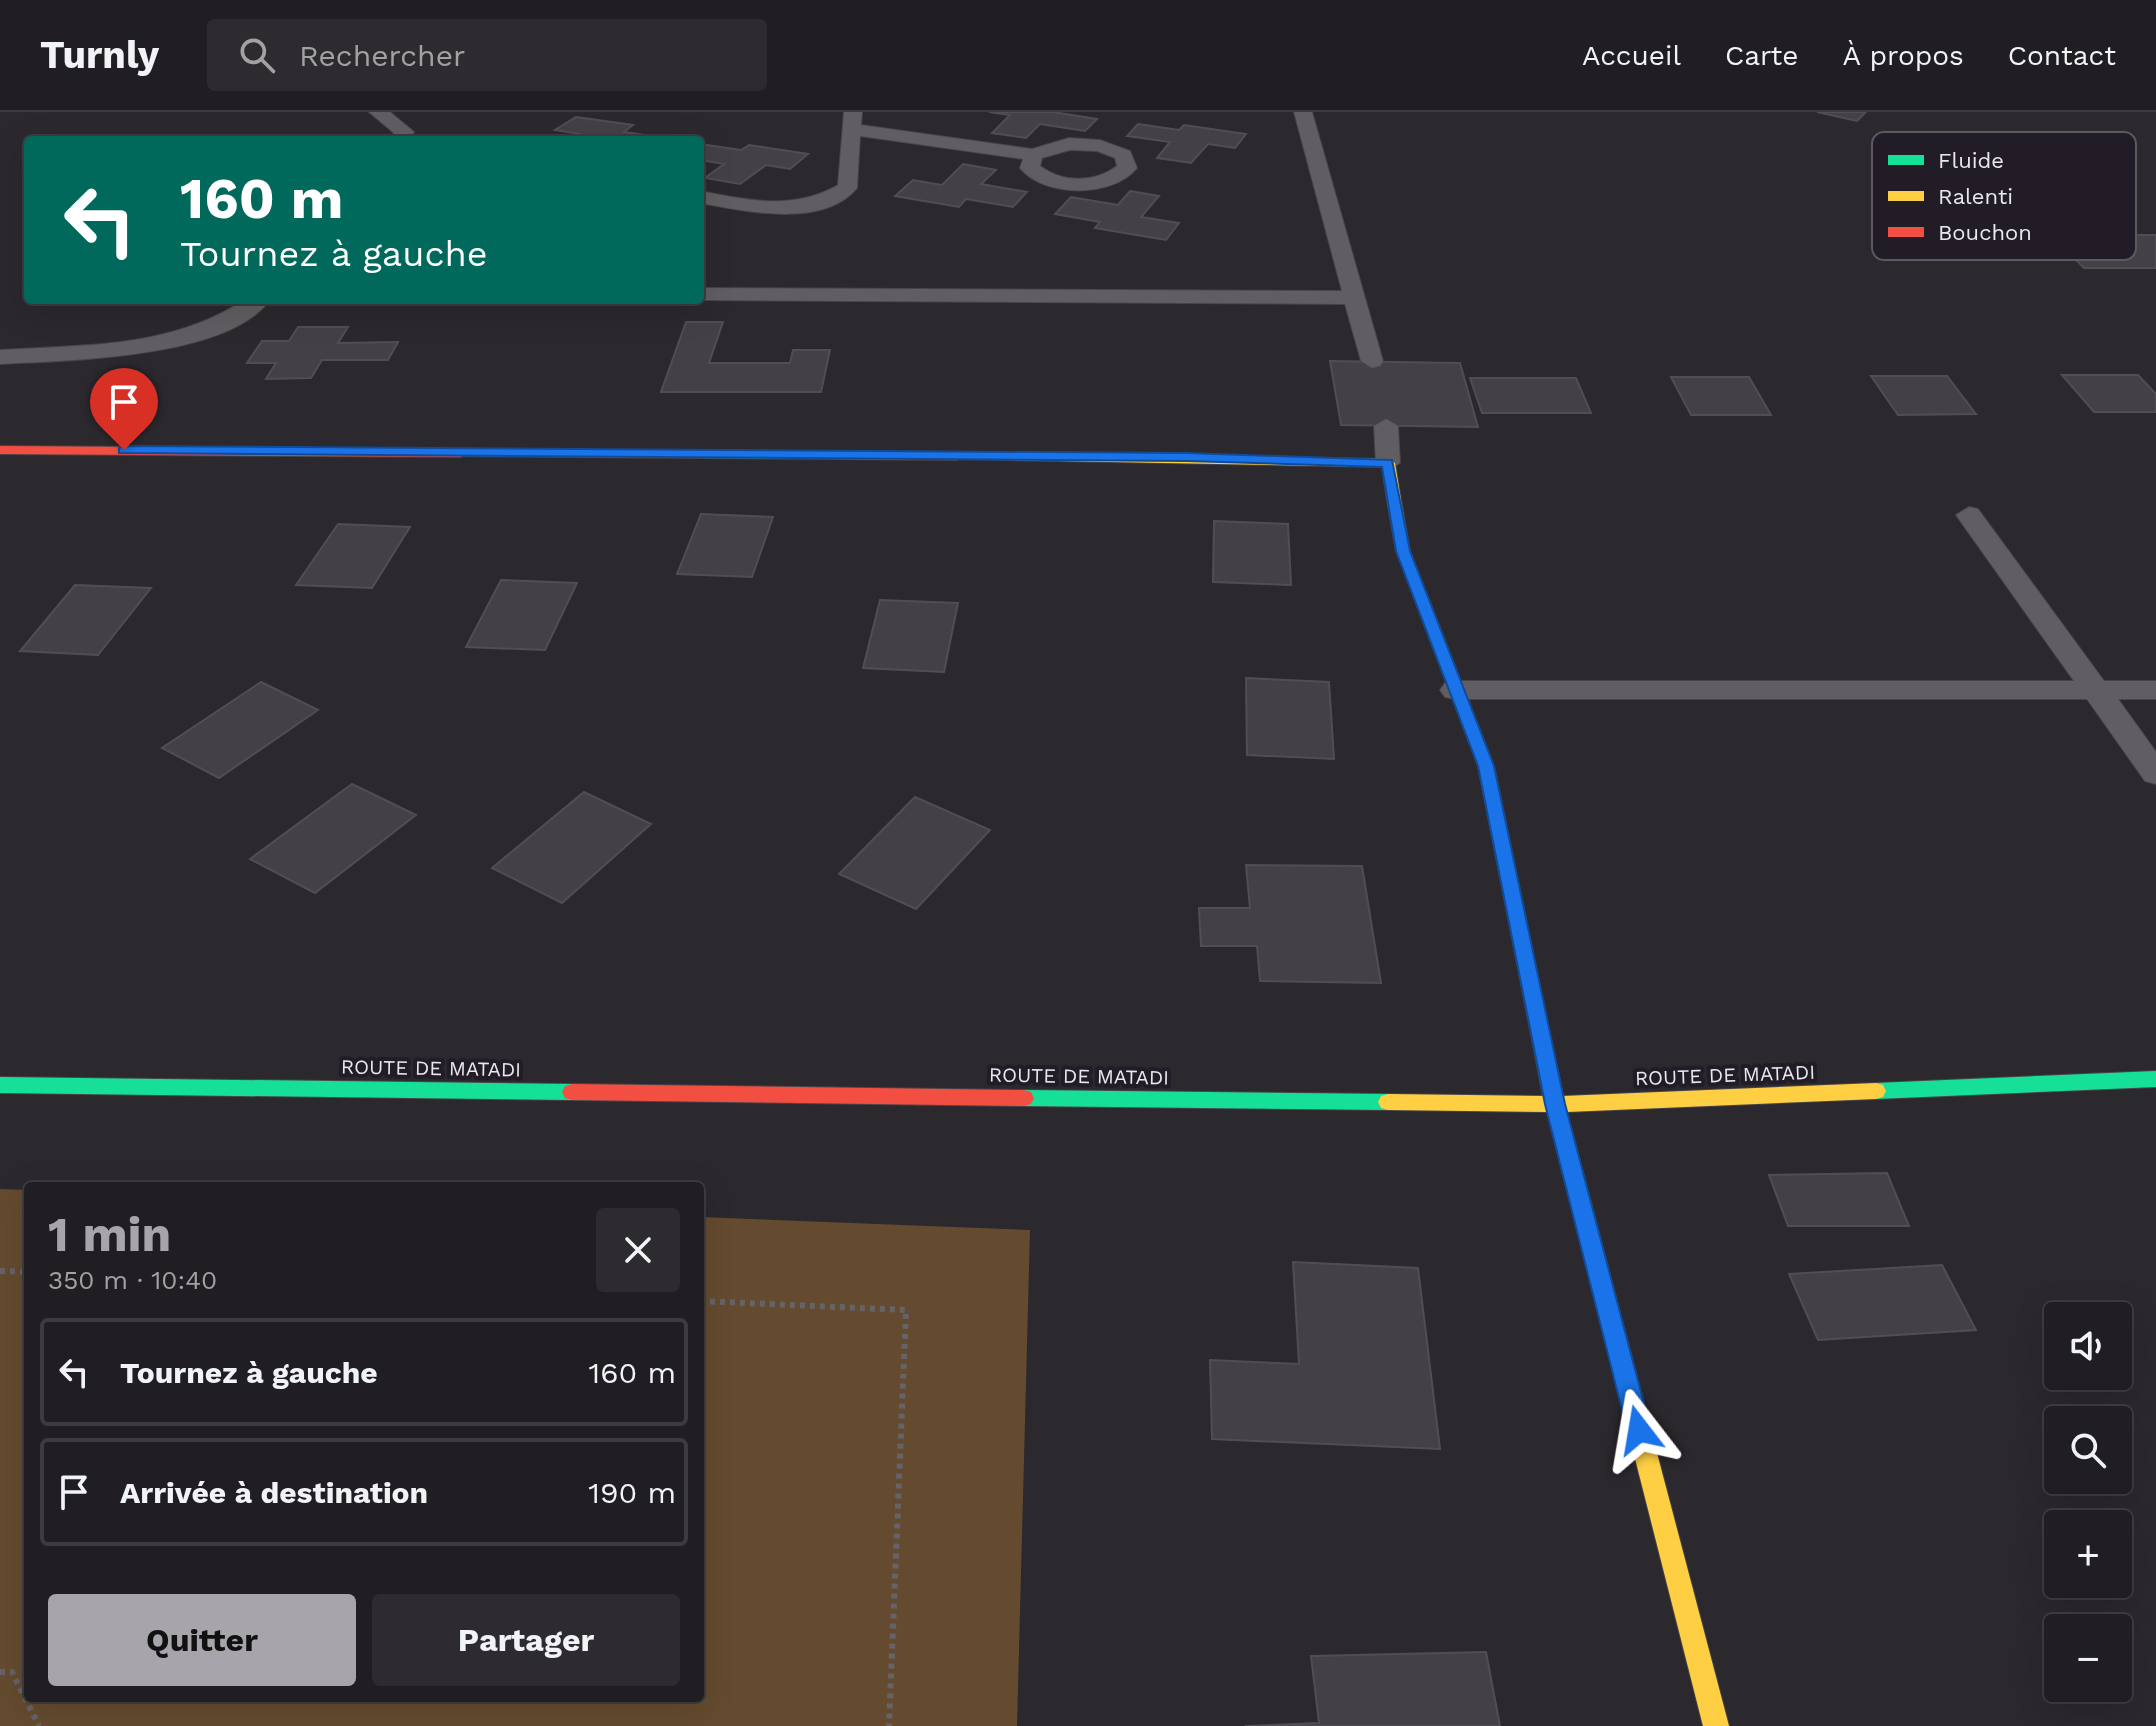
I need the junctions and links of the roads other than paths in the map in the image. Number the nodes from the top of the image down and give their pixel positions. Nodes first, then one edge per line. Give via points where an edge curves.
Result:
1 (378, 112) edge
2 (418, 112) edge
3 (1303, 112) edge
4 (853, 121) edge
5 (402, 136) edge
6 (1033, 155) dead end
7 (704, 198) edge
8 (704, 294) edge
9 (1355, 298) junction
10 (253, 304) edge
11 (0, 357) edge
12 (1372, 361) dead end
13 (1386, 426) dead end
14 (0, 450) edge
15 (1388, 463) junction
16 (1969, 515) dead end
17 (1455, 690) junction
18 (2095, 690) junction
19 (2156, 690) edge
20 (2156, 774) edge
21 (2156, 1079) edge
22 (0, 1085) edge
23 (1555, 1104) junction
24 (1716, 1726) edge

1 - 5 lane
2 - 5 lane
3 - 9 lane
4 - 6 lane
4 - 7 lane via 847,188 832,198 807,208 775,209
8 - 9 lane
9 - 12 lane
10 - 11 lane via 196,332 140,347
13 - 15 lane
14 - 15 street
15 - 17 street via 1403,551
16 - 18 lane
17 - 18 lane
17 - 23 street via 1486,766
18 - 19 lane
18 - 20 lane
21 - 23 street, ROUTE DE MATADI
22 - 23 street, ROUTE DE MATADI
23 - 24 street

